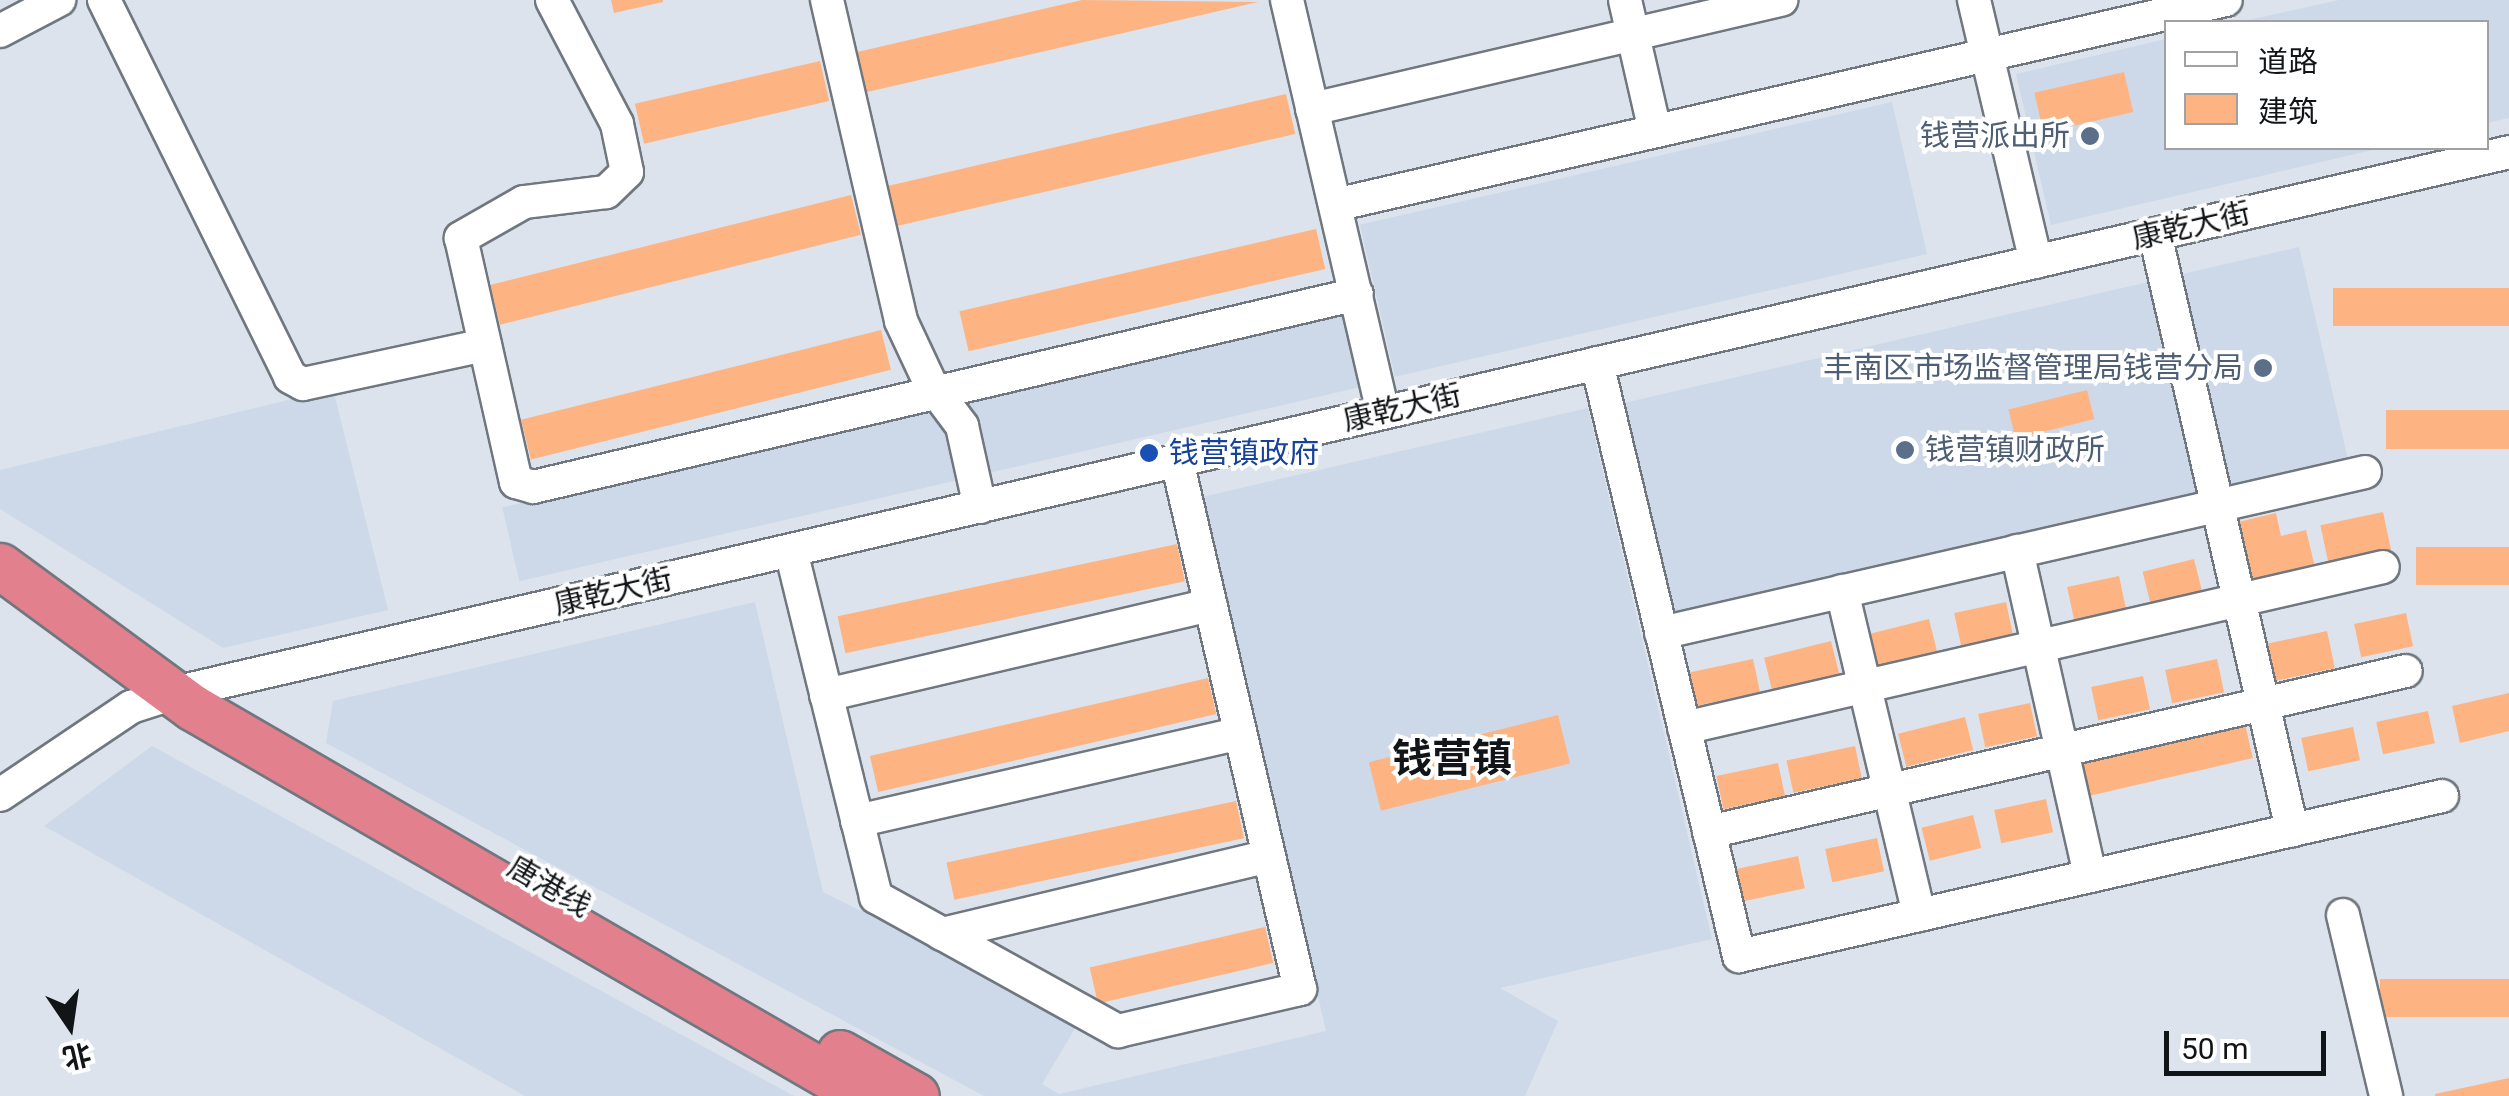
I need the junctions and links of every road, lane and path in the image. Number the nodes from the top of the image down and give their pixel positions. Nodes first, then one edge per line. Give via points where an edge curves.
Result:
1 (58, 0) edge
2 (104, 0) edge
3 (552, 0) edge
4 (828, 0) edge
5 (1625, 0) edge
6 (1782, 0) edge
7 (1974, 0) edge
8 (2226, 0) edge
9 (1295, 2) edge
10 (0, 32) edge
11 (1633, 35) junction
12 (1987, 55) junction
13 (1312, 109) junction
14 (1656, 131) junction
15 (2509, 152) edge
16 (2509, 170) edge
17 (1335, 205) junction
18 (2157, 243) junction
19 (2036, 262) junction
20 (1357, 294) junction
21 (485, 345) junction
22 (1599, 372) junction
23 (939, 394) junction
24 (1384, 412) junction
25 (2365, 472) dead end
26 (1181, 478) junction
27 (2217, 505) junction
28 (980, 507) junction
29 (2017, 551) junction
30 (0, 566) edge
31 (2383, 567) dead end
32 (795, 568) junction
33 (1842, 591) junction
34 (2239, 600) junction
35 (1210, 604) junction
36 (1661, 633) junction
37 (2039, 647) junction
38 (2406, 671) dead end
39 (1865, 687) junction
40 (826, 695) junction
41 (197, 700) junction
42 (2263, 704) junction
43 (1684, 728) junction
44 (1240, 733) junction
45 (2062, 751) junction
46 (1890, 790) junction
47 (0, 795) edge
48 (2442, 796) dead end
49 (857, 821) junction
50 (2292, 830) junction
51 (1709, 832) junction
52 (1269, 856) junction
53 (2090, 876) junction
54 (1919, 915) junction
55 (2343, 915) dead end
56 (942, 934) junction
57 (864, 1096) edge
58 (916, 1096) edge
59 (2386, 1096) edge

1 - 10 street
2 - 21 street via 290,377 303,384
3 - 21 street via 616,124 626,172 606,192 524,202 460,238
4 - 23 street via 901,321
5 - 11 street
6 - 11 street
7 - 12 street
8 - 12 street
9 - 13 street
11 - 13 street
11 - 14 street
12 - 14 street
12 - 19 street
13 - 17 street
14 - 17 street
15 - 18 street, 康乾大街
16 - 18 street, 康乾大街
17 - 20 street
18 - 19 street, 康乾大街
18 - 22 street, 康乾大街
18 - 27 street
19 - 22 street, 康乾大街
20 - 23 street
20 - 24 street
21 - 23 street via 516,482 533,487
22 - 24 street, 康乾大街
22 - 26 street, 康乾大街
22 - 36 street
23 - 28 street via 962,426
24 - 28 street, 康乾大街
25 - 27 street
26 - 32 street, 康乾大街
26 - 35 street
27 - 29 street
27 - 34 street
28 - 41 street, 康乾大街
29 - 33 street
29 - 37 street
30 - 41 highway, 唐港线
31 - 34 street
32 - 40 street
32 - 41 street, 康乾大街
33 - 36 street
33 - 39 street
34 - 37 street
34 - 42 street
35 - 40 street
35 - 44 street
36 - 43 street
37 - 39 street
37 - 45 street
38 - 42 street
39 - 43 street
39 - 46 street
40 - 49 street
41 - 47 street via 131,707
41 - 57 highway, 唐港线
41 - 58 highway, 唐港线
42 - 45 street
42 - 50 street
43 - 51 street
44 - 49 street
44 - 52 street
45 - 46 street
45 - 53 street
46 - 51 street
46 - 54 street
48 - 50 street
49 - 56 street via 876,897
50 - 53 street
51 - 54 street via 1738,956
52 - 56 street
52 - 56 street via 1300,989 1118,1031
53 - 54 street
55 - 59 street

